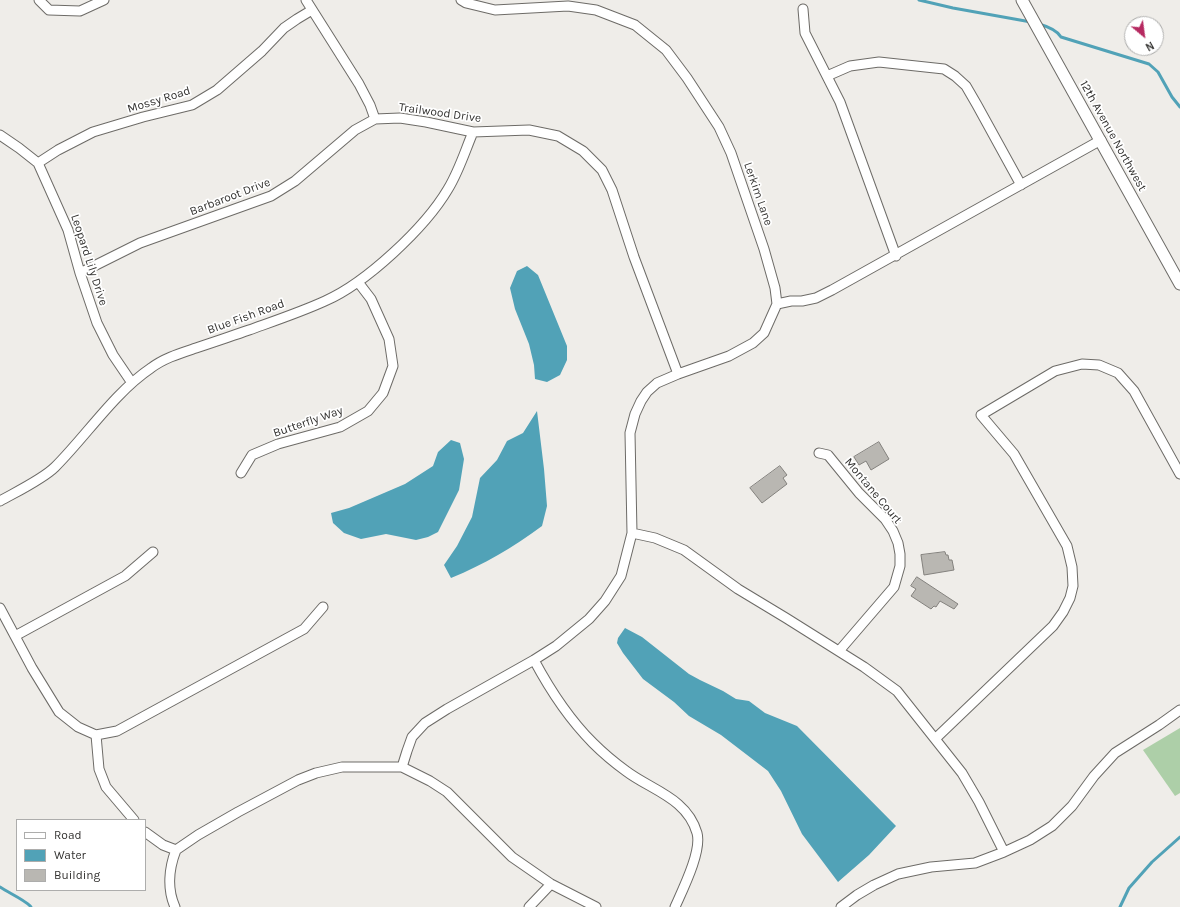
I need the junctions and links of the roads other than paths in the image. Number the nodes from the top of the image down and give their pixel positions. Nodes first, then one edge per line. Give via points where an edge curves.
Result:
1 (39, 0) edge
2 (104, 0) edge
3 (306, 0) edge
4 (461, 0) edge
5 (1022, 0) edge
6 (803, 9) dead end
7 (312, 10) junction
8 (827, 76) junction
9 (375, 119) junction
10 (473, 132) junction
11 (0, 135) edge
12 (1101, 140) junction
13 (38, 164) junction
14 (1020, 185) junction
15 (896, 256) junction
16 (80, 273) junction
17 (358, 282) junction
18 (1180, 284) edge
19 (777, 304) junction
20 (678, 374) junction
21 (132, 383) junction
22 (819, 453) dead end
23 (241, 473) dead end
24 (1180, 474) edge
25 (0, 501) edge
26 (632, 533) junction
27 (154, 552) dead end
28 (323, 607) dead end
29 (0, 608) edge
30 (15, 636) junction
31 (839, 651) junction
32 (534, 660) junction
33 (1180, 710) edge
34 (96, 735) junction
35 (935, 739) junction
36 (402, 767) junction
37 (133, 819) edge
38 (146, 833) edge
39 (176, 850) junction
40 (1004, 852) junction
41 (551, 884) junction
42 (175, 907) edge
43 (529, 907) edge
44 (596, 907) edge
45 (675, 907) edge
46 (842, 907) edge

1 - 2 street via 49,10 80,11
3 - 7 street
4 - 19 street, Lerkim Lane via 495,10 568,6 596,10 635,25 666,50 719,127 731,153 764,249
5 - 12 street, 12th Avenue Northwest
6 - 8 street via 805,33
7 - 9 street via 359,84
7 - 13 street, Mossy Road via 290,23 217,90 192,105 93,132 58,150
8 - 14 street via 850,66 879,62 944,70 955,76 966,86 978,105
8 - 15 street via 840,102
9 - 10 street, Trailwood Drive via 400,118
9 - 16 street, Barbaroot Drive via 355,130 295,181 270,196 140,243
10 - 17 street, Blue Fish Road via 459,171 433,210 415,232
10 - 20 street, Trailwood Drive via 529,130 558,136 583,151 602,170 612,190
11 - 13 street, Leopard Lily Drive
12 - 14 street
12 - 18 street, 12th Avenue Northwest
13 - 16 street, Leopard Lily Drive via 68,230
14 - 15 street
15 - 19 street via 816,298
16 - 21 street, Leopard Lily Drive via 97,323 113,355
17 - 21 street, Blue Fish Road via 326,301 174,356 152,367
17 - 23 street, Butterfly Way via 372,299 389,339 392,366 383,392 368,411 340,426 278,444 252,455
19 - 20 street via 764,333 753,343 729,356
20 - 26 street via 657,383 647,392 635,414 630,433
21 - 25 street, Blue Fish Road via 54,468
22 - 31 street, Montane Court via 828,455 885,519 893,531 900,554 900,566 894,587
24 - 35 street via 1134,391 1118,373 1099,365 1082,364 1055,371 981,414 1014,454 1066,546 1072,567 1073,586 1064,612 1053,626
26 - 31 street via 655,538 684,550 738,589
26 - 32 street via 621,576 605,601 589,619
27 - 30 street via 125,576
28 - 34 street via 304,629 117,731
29 - 30 street
30 - 34 street via 59,712 78,727
31 - 35 street via 897,691
32 - 36 street via 425,723 412,737
32 - 45 street via 546,684 594,744 626,772 669,796 688,813 697,834 696,858
33 - 40 street via 1115,753 1072,806 1052,826
34 - 37 street via 99,769 106,786
35 - 40 street via 965,779
36 - 39 street via 342,767 316,773 238,812
36 - 41 street via 447,792 512,857
38 - 39 street via 163,845
39 - 42 street via 171,864 170,882
40 - 46 street via 975,863 931,867 898,874 857,895
41 - 43 street
41 - 44 street

